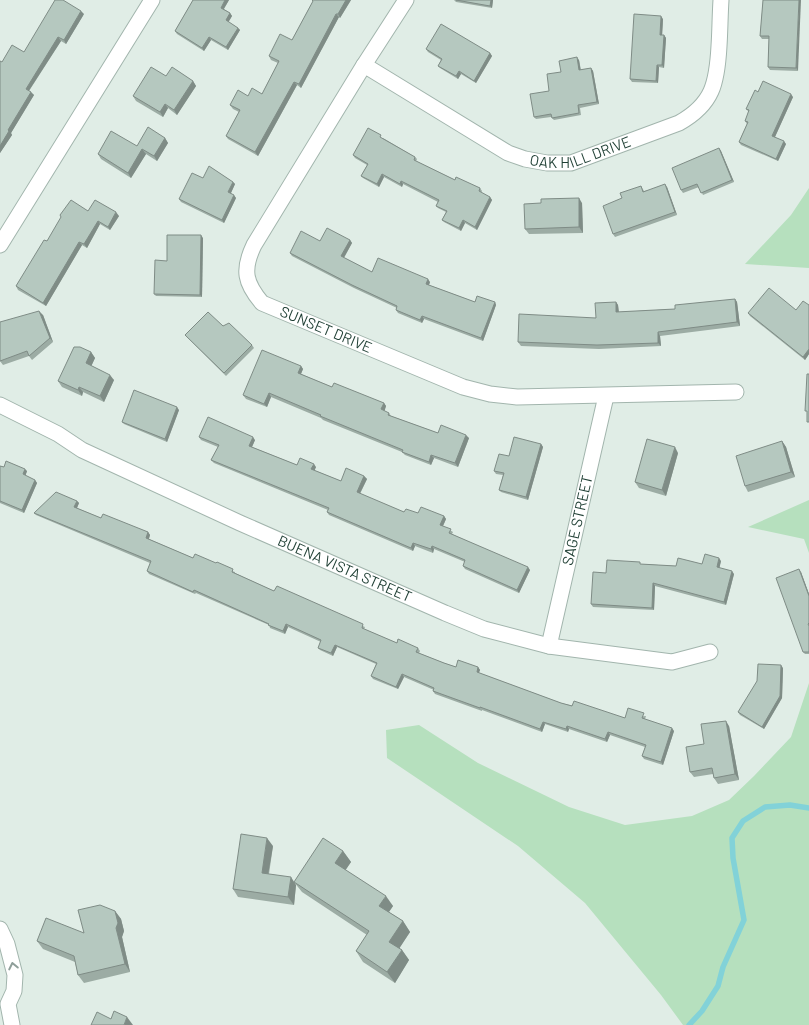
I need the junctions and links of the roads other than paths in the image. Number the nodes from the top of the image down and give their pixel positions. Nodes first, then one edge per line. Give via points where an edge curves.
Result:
1 (152, 0) edge
2 (406, 0) edge
3 (721, 0) edge
4 (364, 64) junction
5 (0, 245) edge
6 (736, 392) dead end
7 (606, 396) junction
8 (0, 405) edge
9 (549, 646) junction
10 (710, 652) dead end
11 (0, 929) edge
12 (4, 1002) edge
13 (12, 1025) edge

1 - 5 street
2 - 4 street, SUNSET DRIVE
3 - 4 street, OAK HILL DRIVE via 717,75 703,105 679,123 571,162 547,163 508,153
4 - 7 street, SUNSET DRIVE via 247,259 247,274 253,292 262,304 463,387 517,397
6 - 7 street, SUNSET DRIVE
7 - 9 street, SAGE STREET
8 - 9 street, BUENA VISTA STREET via 82,450 445,613 484,629
9 - 10 street, BUENA VISTA STREET via 672,662
12 -> 11 street via 14,991 15,975
12 - 13 street

